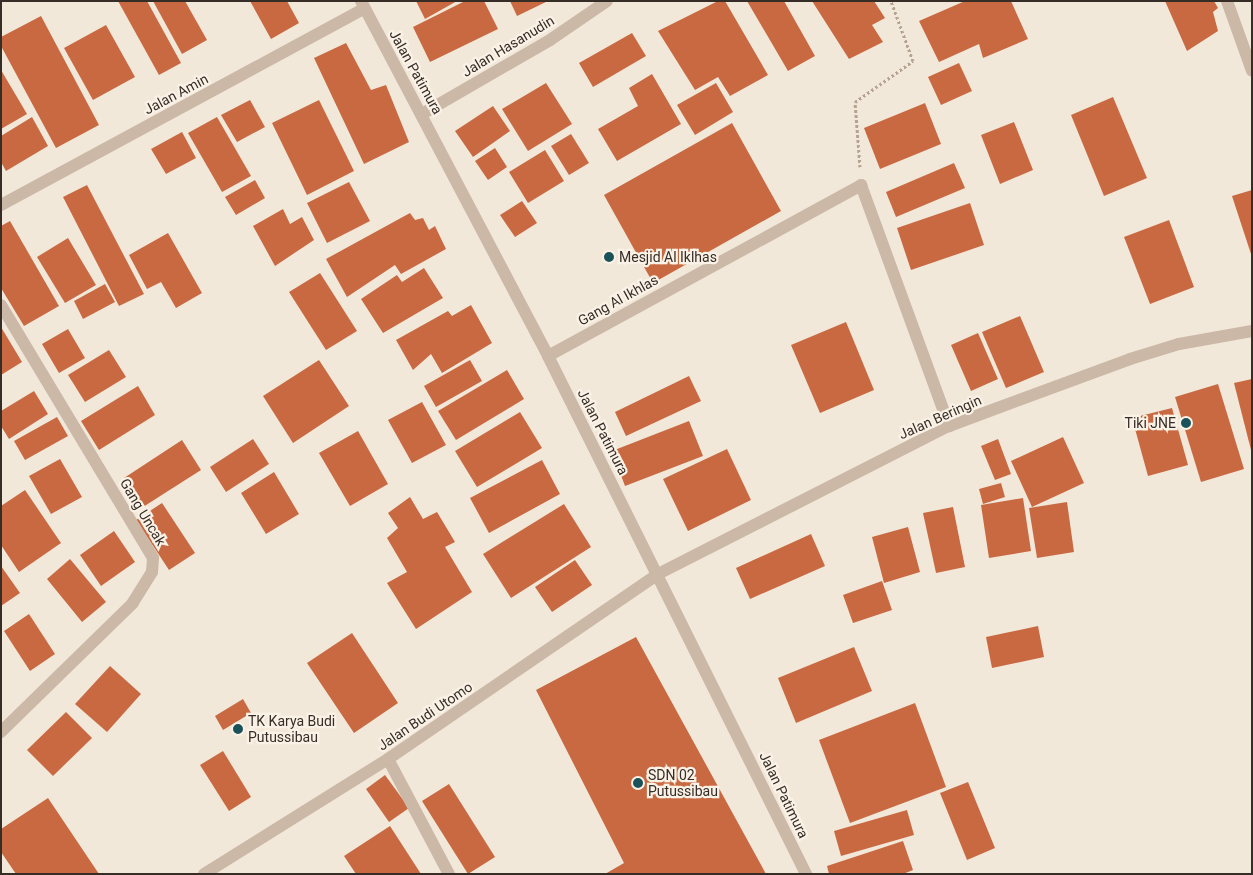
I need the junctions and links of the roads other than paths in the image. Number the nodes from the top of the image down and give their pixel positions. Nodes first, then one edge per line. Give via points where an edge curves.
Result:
1 (607, 1) edge
2 (1227, 1) edge
3 (362, 5) edge
4 (1252, 72) edge
5 (422, 114) junction
6 (1, 206) edge
7 (1, 305) edge
8 (1252, 330) edge
9 (548, 356) junction
10 (949, 426) junction
11 (658, 574) junction
12 (1, 732) edge
13 (388, 759) junction
14 (204, 874) edge
15 (449, 874) edge
16 (806, 874) edge

1 - 5 street, Jalan Hasanudin via 550,40
2 - 4 street
3 - 5 street, Jalan Patimura
3 - 6 street, Jalan Amin
5 - 9 street, Jalan Patimura
7 - 12 street, Gang Uncak via 153,558 152,572 133,603
8 - 10 street, Jalan Beringin via 1179,344 1130,359
9 - 10 street, Gang Al Ikhlas via 861,185
9 - 11 street, Jalan Patimura
10 - 11 street, Jalan Beringin
11 - 13 street, Jalan Budi Utomo
11 - 16 street, Jalan Patimura
13 - 14 street, Jalan Budi Utomo
13 - 15 street

